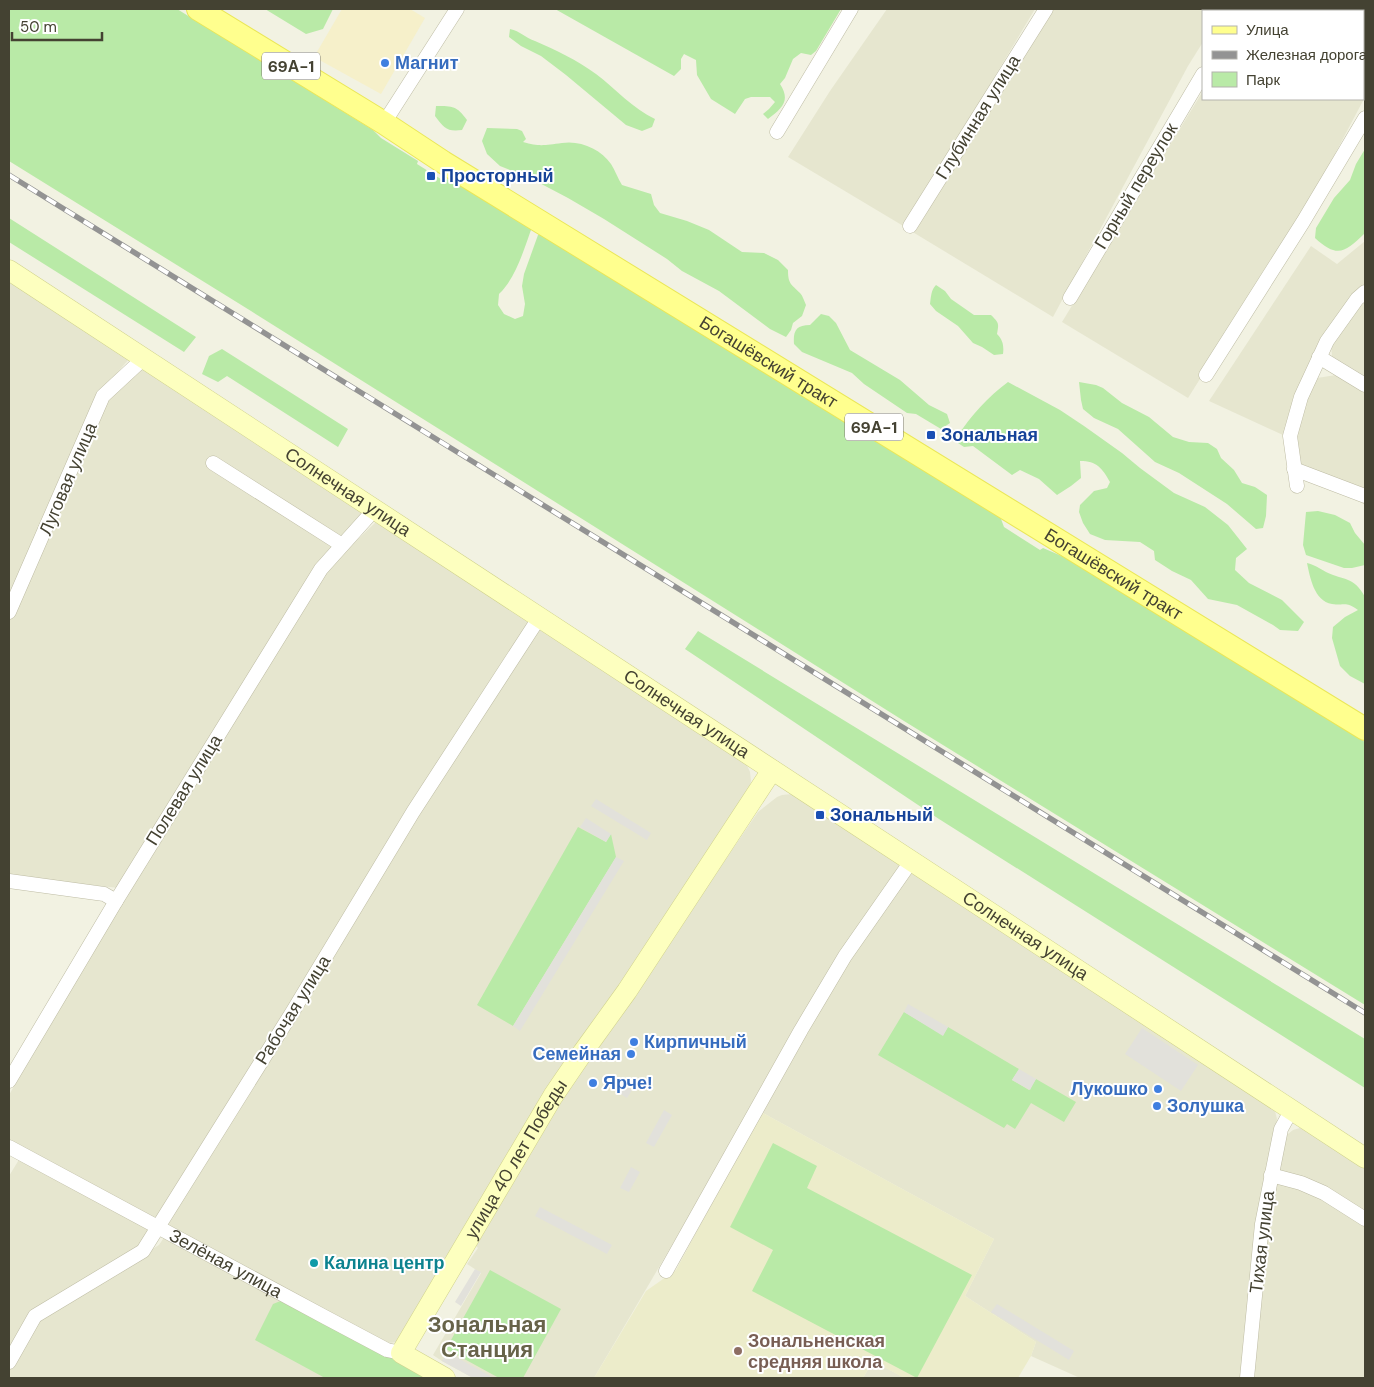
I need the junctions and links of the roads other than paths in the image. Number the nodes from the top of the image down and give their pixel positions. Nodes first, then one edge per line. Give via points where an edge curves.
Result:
1 (198, 9) edge
2 (457, 9) edge
3 (851, 9) edge
4 (1046, 9) edge
5 (1202, 76) edge
6 (1365, 118) edge
7 (384, 123) junction
8 (777, 132) dead end
9 (910, 226) dead end
10 (9, 270) edge
11 (1365, 292) edge
12 (1070, 298) dead end
13 (1319, 357) junction
14 (144, 358) junction
15 (1206, 375) dead end
16 (1365, 385) edge
17 (213, 463) dead end
18 (1294, 469) junction
19 (1296, 486) dead end
20 (1365, 496) edge
21 (374, 510) junction
22 (342, 545) junction
23 (9, 612) edge
24 (539, 618) junction
25 (1365, 729) edge
26 (772, 770) junction
27 (912, 860) junction
28 (9, 881) edge
29 (116, 901) junction
30 (9, 1081) edge
31 (1292, 1109) junction
32 (9, 1147) edge
33 (1365, 1158) edge
34 (1271, 1175) junction
35 (1365, 1219) edge
36 (158, 1226) junction
37 (666, 1271) dead end
38 (401, 1353) junction
39 (9, 1362) edge
40 (445, 1378) edge
41 (1247, 1378) edge

1 - 7 main road, Богашёвский тракт / 69А-1
2 - 7 street
3 - 8 street
4 - 9 street, Глубинная улица
5 - 12 street, Горный переулок
6 - 15 street
7 - 25 main road, Богашёвский тракт / 69А-1
10 - 14 street, Солнечная улица
11 - 13 street via 1338,323
13 - 16 street
13 - 18 street via 1301,397 1290,436
14 - 21 street, Солнечная улица
14 - 23 street, Луговая улица via 103,396
17 - 22 street
18 - 19 street
18 - 20 street
21 - 22 street, Полевая улица
21 - 24 street, Солнечная улица
22 - 29 street, Полевая улица via 321,569
24 - 26 street, Солнечная улица
24 - 36 street, Рабочая улица via 413,812 288,1020
26 - 27 street, Солнечная улица
26 - 38 street, улица 40 лет Победы via 627,991 553,1096
27 - 31 street, Солнечная улица
27 - 37 street via 845,956
28 - 29 street via 104,894
29 - 30 street, Полевая улица
31 - 33 street, Солнечная улица
31 - 34 street, Тихая улица via 1281,1130
32 - 36 street, Зелёная улица
34 - 35 street via 1324,1193
34 - 41 street, Тихая улица via 1262,1224
36 - 38 street, Зелёная улица via 387,1350
36 - 39 street, Рабочая улица via 143,1251 35,1316
38 - 40 street, Зелёная улица

